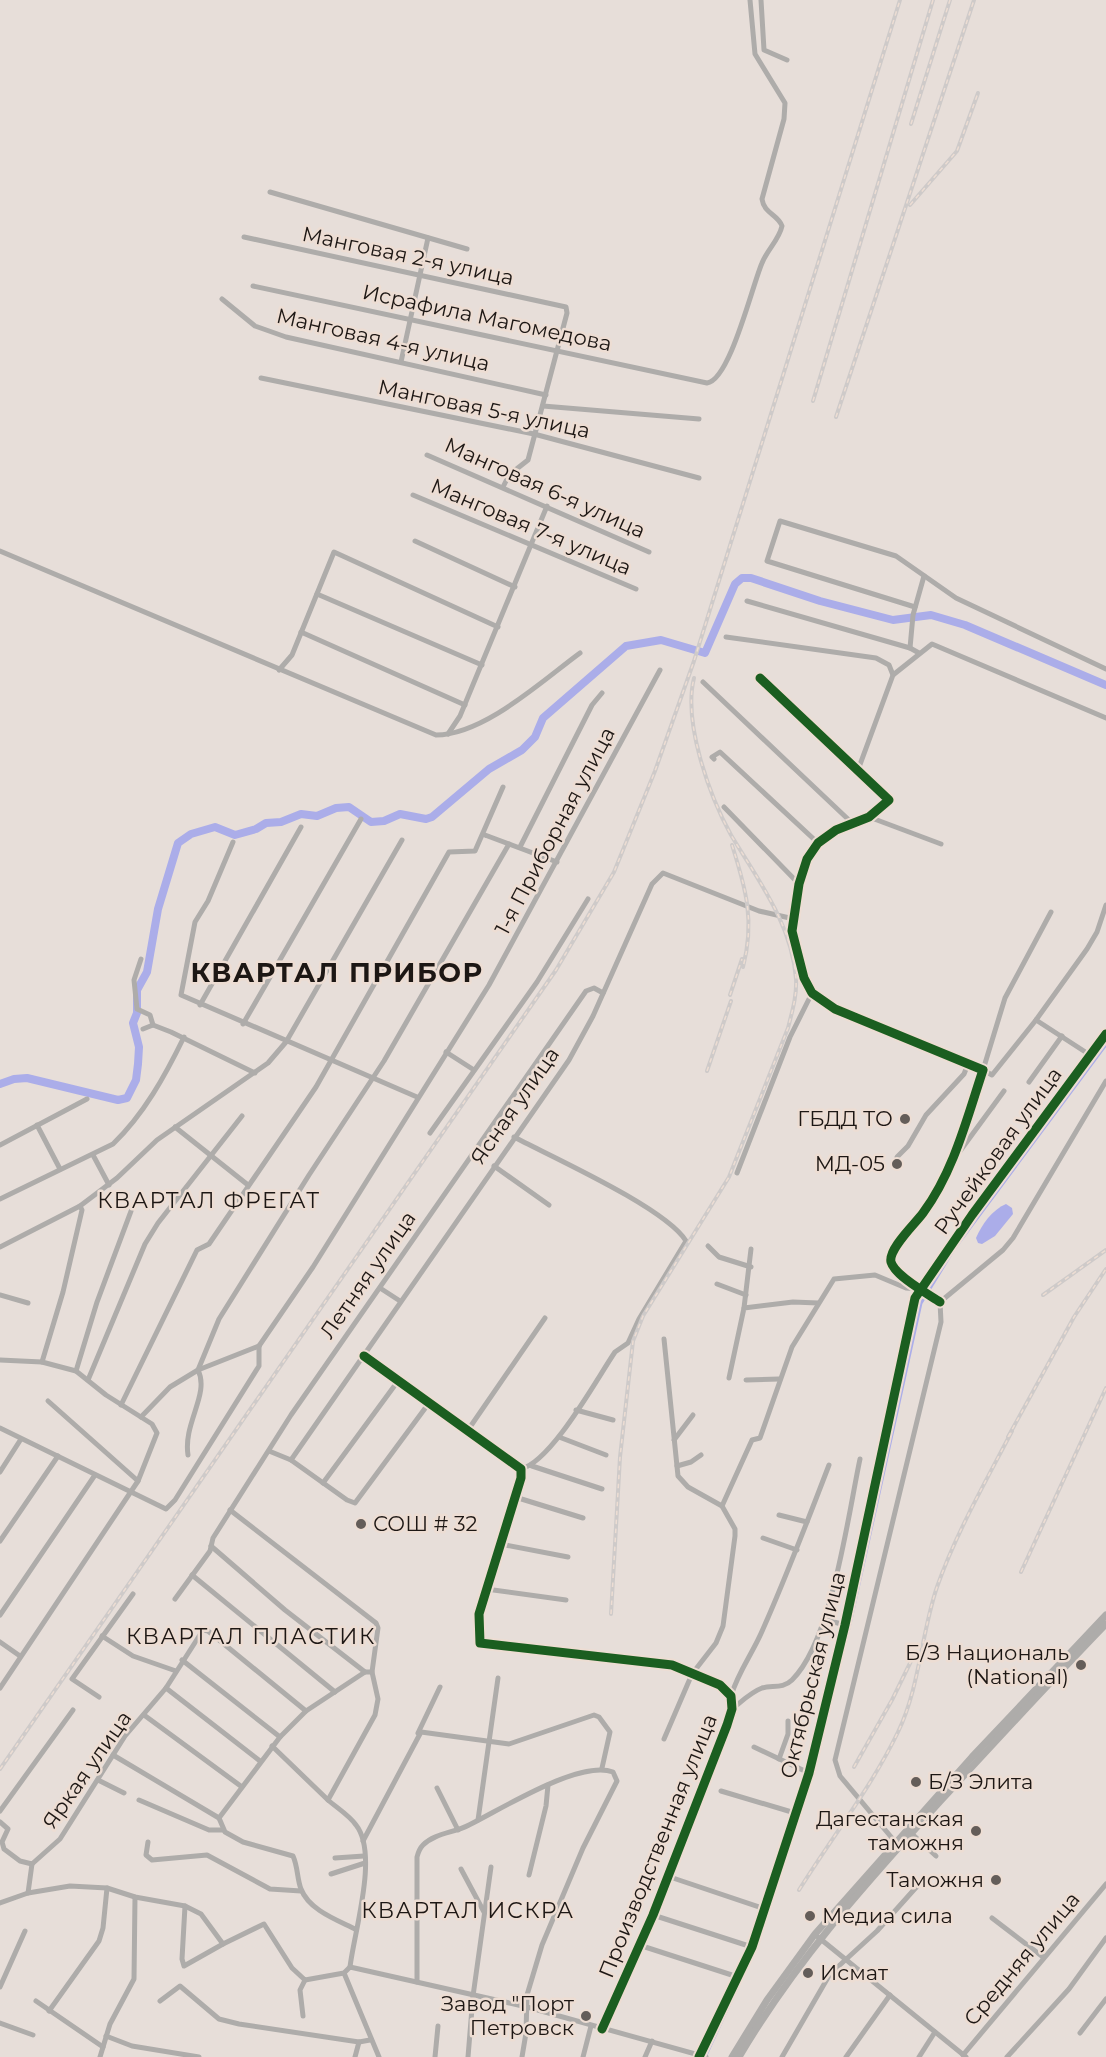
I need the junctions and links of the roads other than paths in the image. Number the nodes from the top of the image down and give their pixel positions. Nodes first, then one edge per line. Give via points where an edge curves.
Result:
1 (750, 0) edge
2 (761, 0) edge
3 (787, 60) dead end
4 (270, 192) dead end
5 (244, 237) dead end
6 (428, 238) junction
7 (467, 249) dead end
8 (420, 275) junction
9 (253, 286) dead end
10 (222, 299) dead end
11 (411, 320) junction
12 (558, 350) junction
13 (401, 362) junction
14 (261, 378) dead end
15 (546, 394) junction
16 (543, 406) junction
17 (699, 419) dead end
18 (535, 435) junction
19 (427, 454) dead end
20 (699, 478) dead end
21 (503, 487) junction
22 (413, 495) dead end
23 (547, 506) junction
24 (415, 541) dead end
25 (532, 546) junction
26 (0, 551) edge
27 (649, 552) dead end
28 (924, 576) junction
29 (515, 587) junction
30 (636, 589) dead end
31 (316, 594) junction
32 (747, 601) dead end
33 (915, 607) junction
34 (498, 627) junction
35 (301, 632) junction
36 (726, 637) dead end
37 (910, 648) junction
38 (580, 653) dead end
39 (919, 653) junction
40 (482, 665) junction
41 (1106, 669) edge
42 (279, 670) junction
43 (660, 670) dead end
44 (893, 675) junction
45 (760, 678) dead end
46 (703, 682) dead end
47 (602, 693) dead end
48 (465, 705) junction
49 (1106, 718) edge
50 (447, 735) junction
51 (714, 759) dead end
52 (858, 771) junction
53 (503, 787) dead end
54 (723, 807) dead end
55 (869, 817) junction
56 (361, 819) dead end
57 (851, 822) junction
58 (301, 827) dead end
59 (485, 835) junction
60 (402, 840) dead end
61 (233, 842) dead end
62 (818, 843) junction
63 (509, 844) junction
64 (941, 844) dead end
65 (520, 847) junction
66 (557, 862) junction
67 (799, 884) junction
68 (588, 899) dead end
69 (1106, 905) edge
70 (1051, 912) dead end
71 (794, 919) junction
72 (141, 959) dead end
73 (603, 993) junction
74 (812, 993) junction
75 (200, 1005) junction
76 (1036, 1020) junction
77 (243, 1024) junction
78 (153, 1025) junction
79 (143, 1029) dead end
80 (1106, 1034) edge
81 (1062, 1036) junction
82 (184, 1037) junction
83 (286, 1042) junction
84 (446, 1052) junction
85 (1090, 1055) junction
86 (329, 1059) junction
87 (968, 1064) junction
88 (983, 1070) junction
89 (474, 1071) junction
90 (255, 1073) junction
91 (373, 1077) junction
92 (1106, 1081) edge
93 (1029, 1082) dead end
94 (1004, 1091) dead end
95 (417, 1097) junction
96 (87, 1099) dead end
97 (242, 1116) dead end
98 (37, 1125) junction
99 (175, 1127) junction
100 (430, 1133) dead end
101 (514, 1137) junction
102 (0, 1145) edge
103 (93, 1155) junction
104 (211, 1156) junction
105 (897, 1157) dead end
106 (951, 1164) junction
107 (494, 1166) junction
108 (60, 1169) junction
109 (737, 1173) dead end
110 (109, 1185) junction
111 (248, 1185) junction
112 (0, 1199) edge
113 (549, 1205) dead end
114 (81, 1206) junction
115 (131, 1211) dead end
116 (708, 1246) dead end
117 (0, 1247) edge
118 (752, 1249) dead end
119 (751, 1267) junction
120 (717, 1284) dead end
121 (380, 1288) junction
122 (921, 1290) junction
123 (0, 1295) edge
124 (746, 1295) junction
125 (400, 1302) junction
126 (940, 1302) junction
127 (28, 1303) dead end
128 (818, 1303) junction
129 (744, 1308) junction
130 (545, 1318) dead end
131 (664, 1339) dead end
132 (259, 1346) junction
133 (364, 1356) junction
134 (0, 1360) edge
135 (42, 1362) junction
136 (198, 1370) junction
137 (76, 1371) junction
138 (729, 1378) dead end
139 (779, 1379) junction
140 (87, 1380) junction
141 (746, 1380) dead end
142 (398, 1381) junction
143 (48, 1401) dead end
144 (429, 1402) junction
145 (121, 1405) junction
146 (576, 1410) junction
147 (693, 1415) dead end
148 (141, 1417) junction
149 (614, 1420) dead end
150 (0, 1428) edge
151 (468, 1430) junction
152 (559, 1437) junction
153 (21, 1439) junction
154 (674, 1440) junction
155 (269, 1451) junction
156 (188, 1455) dead end
157 (606, 1455) dead end
158 (701, 1455) dead end
159 (58, 1456) junction
160 (860, 1459) dead end
161 (291, 1460) junction
162 (829, 1465) dead end
163 (532, 1466) junction
164 (677, 1466) junction
165 (521, 1469) junction
166 (0, 1472) edge
167 (95, 1475) junction
168 (138, 1481) junction
169 (323, 1483) junction
170 (602, 1489) dead end
171 (130, 1492) junction
172 (515, 1497) junction
173 (722, 1506) junction
174 (230, 1510) junction
175 (779, 1515) dead end
176 (583, 1518) dead end
177 (807, 1522) junction
178 (763, 1538) dead end
179 (0, 1541) edge
180 (500, 1544) junction
181 (211, 1546) junction
182 (797, 1550) junction
183 (568, 1557) dead end
184 (192, 1575) junction
185 (486, 1589) junction
186 (133, 1594) dead end
187 (175, 1599) dead end
188 (566, 1600) dead end
189 (0, 1615) edge
190 (1106, 1616) edge
191 (823, 1619) junction
192 (1106, 1624) edge
193 (845, 1625) junction
194 (102, 1636) junction
195 (0, 1642) edge
196 (20, 1656) junction
197 (182, 1660) junction
198 (176, 1671) junction
199 (368, 1672) junction
200 (692, 1674) junction
201 (498, 1678) dead end
202 (440, 1687) dead end
203 (0, 1688) edge
204 (166, 1688) junction
205 (335, 1692) junction
206 (731, 1696) junction
207 (99, 1697) dead end
208 (732, 1709) junction
209 (73, 1710) dead end
210 (306, 1711) junction
211 (144, 1714) junction
212 (788, 1721) dead end
213 (418, 1733) junction
214 (280, 1737) junction
215 (664, 1738) dead end
216 (489, 1743) junction
217 (272, 1746) junction
218 (754, 1747) dead end
219 (113, 1755) junction
220 (779, 1759) junction
221 (260, 1761) junction
222 (602, 1768) junction
223 (809, 1773) junction
224 (98, 1780) junction
225 (548, 1785) junction
226 (242, 1787) junction
227 (437, 1788) dead end
228 (721, 1791) dead end
229 (124, 1793) dead end
230 (139, 1800) dead end
231 (328, 1800) junction
232 (0, 1811) edge
233 (795, 1813) junction
234 (219, 1818) junction
235 (478, 1820) junction
236 (0, 1822) edge
237 (223, 1830) junction
238 (458, 1830) junction
239 (909, 1831) junction
240 (363, 1841) junction
241 (148, 1842) dead end
242 (897, 1844) junction
243 (936, 1856) dead end
244 (336, 1858) dead end
245 (365, 1860) junction
246 (33, 1864) junction
247 (492, 1867) dead end
248 (461, 1869) dead end
249 (331, 1874) dead end
250 (529, 1875) dead end
251 (667, 1876) junction
252 (920, 1883) dead end
253 (1106, 1884) edge
254 (107, 1888) junction
255 (301, 1891) junction
256 (28, 1893) junction
257 (135, 1897) junction
258 (0, 1903) edge
259 (185, 1906) junction
260 (765, 1909) junction
261 (484, 1914) junction
262 (652, 1915) junction
263 (993, 1918) dead end
264 (355, 1929) junction
265 (25, 1931) dead end
266 (817, 1936) junction
267 (1106, 1938) edge
268 (223, 1944) junction
269 (639, 1945) junction
270 (752, 1947) junction
271 (846, 1958) junction
272 (1043, 1958) junction
273 (350, 1967) junction
274 (344, 1973) junction
275 (738, 1977) junction
276 (305, 1980) junction
277 (417, 1982) junction
278 (0, 1987) edge
279 (890, 1995) junction
280 (473, 1996) junction
281 (1106, 2000) edge
282 (36, 2001) dead end
283 (160, 2001) dead end
284 (527, 2007) junction
285 (49, 2011) junction
286 (303, 2016) dead end
287 (0, 2024) edge
288 (438, 2026) dead end
289 (591, 2026) junction
290 (602, 2029) junction
291 (935, 2032) junction
292 (1080, 2033) dead end
293 (33, 2035) dead end
294 (106, 2036) junction
295 (370, 2040) junction
296 (652, 2041) junction
297 (359, 2042) junction
298 (103, 2047) junction
299 (702, 2056) edge
300 (965, 2056) edge
301 (100, 2057) edge
302 (199, 2057) edge
303 (355, 2057) edge
304 (379, 2057) edge
305 (435, 2057) edge
306 (468, 2057) edge
307 (522, 2057) edge
308 (583, 2057) edge
309 (645, 2057) edge
310 (732, 2057) edge
311 (739, 2057) edge
312 (782, 2057) edge
313 (846, 2057) edge
314 (920, 2057) edge
315 (1007, 2057) edge

1 - 12 street, Исрафила Магомедова via 755,54 785,103 762,199 766,210 783,226 762,262 721,375 707,383
2 - 3 street via 764,50
4 - 6 street
5 - 8 street, Манговая 2-я улица
6 - 7 street
6 - 8 street
8 - 11 street
8 - 12 street, Манговая 2-я улица via 566,307
9 - 11 street, Исрафила Магомедова
10 - 13 street, Манговая 4-я улица via 255,326 286,337
11 - 12 street, Исрафила Магомедова
11 - 13 street
12 - 15 street
13 - 15 street, Манговая 4-я улица
14 - 18 street, Манговая 5-я улица
15 - 16 street
16 - 17 street
16 - 18 street
18 - 20 street, Манговая 5-я улица
18 - 21 street via 528,460 509,475
19 - 21 street, Манговая 6-я улица
21 - 23 street, Манговая 6-я улица
22 - 25 street, Манговая 7-я улица
23 - 25 street
23 - 27 street, Манговая 6-я улица
24 - 29 street
25 - 29 street
25 - 30 street, Манговая 7-я улица
26 - 42 street
28 - 33 street
28 - 33 street via 896,556 780,521 767,561
28 - 41 street via 966,603
29 - 34 street
31 - 34 street via 334,552
31 - 35 street
31 - 40 street
32 - 37 street
33 - 37 street
34 - 40 street
35 - 42 street via 292,655
35 - 48 street
36 - 44 street via 876,658 889,665
37 - 39 street
38 - 50 street via 491,716
39 - 44 street
39 - 49 street via 932,644
40 - 48 street
42 - 50 street via 436,735
43 - 66 street, 1-я Приборная улица
44 - 52 street
45 - 52 street
46 - 57 street
47 - 65 street via 592,705
48 - 50 street
51 - 62 street via 720,752
52 - 55 street via 890,800
53 - 59 street
54 - 67 street
55 - 57 street
55 - 64 street
56 - 77 street
57 - 62 street
58 - 75 street
59 - 63 street
59 - 86 street via 475,851 449,852
60 - 83 street
61 - 75 street via 195,922 181,995
62 - 67 street via 807,859
63 - 65 street
63 - 91 street
65 - 66 street
66 - 84 street, 1-я Приборная улица via 500,966
67 - 71 street
68 - 89 street via 537,982
69 - 76 street via 1090,944
70 - 88 street via 1005,998
71 - 73 street, Ясная улица via 759,911 663,873 652,884
71 - 74 street via 792,931 804,978
72 - 78 street via 134,980 137,1009 150,1015
73 - 101 street, Ясная улица via 569,1060
73 - 121 street, Летняя улица via 594,988 586,991
74 - 87 street via 835,1009
74 - 109 street via 790,1037
75 - 77 street
76 - 81 street
76 - 88 street via 995,1073
77 - 83 street
78 - 79 street
78 - 82 street
80 - 85 street, Ручейковая улица
81 - 85 street
81 - 93 street
82 - 90 street
82 - 103 street via 154,1093 125,1132
83 - 86 street
83 - 90 street
84 - 89 street
84 - 95 street, 1-я Приборная улица
85 - 122 street, Ручейковая улица
86 - 91 street
86 - 111 street via 316,1088
87 - 88 street
87 - 105 street
88 - 106 street
89 - 100 street
90 - 99 street
91 - 95 street
91 - 136 street via 219,1319
92 - 126 street via 1013,1238
94 - 106 street
95 - 132 street, 1-я Приборная улица via 313,1267
96 - 98 street
97 - 104 street
98 - 102 street
98 - 108 street
99 - 104 street
99 - 110 street
101 - 107 street, Ясная улица
101 - 146 street via 630,1197 670,1224 686,1241 628,1343 615,1352
103 - 108 street
103 - 110 street
104 - 111 street
104 - 140 street via 145,1244
106 - 122 street via 924,1211 893,1250 891,1260 896,1270
107 - 113 street
107 - 125 street, Ясная улица
108 - 112 street
110 - 114 street
111 - 145 street via 209,1244 195,1254
114 - 117 street
114 - 135 street via 69,1270
115 - 137 street
116 - 119 street via 719,1257
118 - 119 street
119 - 124 street
120 - 124 street
121 - 125 street
121 - 155 street, Летняя улица
122 - 126 street
122 - 128 street via 875,1275 838,1277 830,1282
122 - 193 street, Октябрьская улица via 915,1298
123 - 127 street
124 - 129 street
125 - 133 street, Ясная улица
126 - 242 street via 941,1322 835,1760 840,1776
128 - 129 street
128 - 139 street via 792,1347
129 - 138 street
130 - 151 street
131 - 154 street
132 - 136 street
132 - 171 street via 259,1366 175,1500 166,1509
133 - 142 street
133 - 161 street, Ясная улица
134 - 135 street
135 - 137 street
136 - 148 street via 170,1387
136 - 156 street via 203,1379 202,1389 190,1422
137 - 140 street
139 - 141 street
139 - 173 street via 760,1438 752,1440
140 - 145 street
142 - 144 street
142 - 169 street
143 - 168 street
144 - 151 street
144 - 169 street via 356,1503
145 - 148 street
146 - 149 street
146 - 152 street
147 - 154 street
148 - 168 street via 158,1433
150 - 153 street
151 - 165 street
152 - 157 street
152 - 163 street
153 - 159 street
153 - 166 street
154 - 164 street
155 - 161 street
155 - 174 street, Летняя улица
158 - 164 street
159 - 167 street
159 - 179 street
160 - 191 street
161 - 169 street
162 - 177 street
163 - 165 street
163 - 170 street
164 - 173 street via 682,1482
165 - 172 street, Производственная улица
167 - 171 street
167 - 189 street
168 - 171 street
171 - 196 street
172 - 176 street
172 - 180 street, Производственная улица
173 - 200 street via 735,1529 723,1626 716,1643
174 - 181 street, Летняя улица
174 - 199 street via 376,1623 378,1641
175 - 177 street
177 - 182 street
178 - 182 street
180 - 183 street
180 - 185 street, Производственная улица
181 - 184 street, Летняя улица
181 - 199 street via 285,1610
182 - 206 street
184 - 187 street, Летняя улица
184 - 205 street
185 - 188 street
185 - 200 street, Производственная улица via 478,1624 480,1643 652,1661
186 - 194 street
190 - 239 main road
191 - 193 street
191 - 208 street via 809,1655 792,1680 784,1686 755,1691
192 - 239 main road
193 - 223 street, Октябрьская улица
194 - 198 street via 133,1656
194 - 207 street via 72,1679
195 - 196 street
196 - 203 street
197 - 198 street, Яркая улица
197 - 210 street, Яркая улица via 204,1630 208,1631
197 - 214 street
198 - 204 street, Яркая улица
199 - 205 street
199 - 231 street via 378,1699 375,1715
200 - 206 street, Производственная улица via 720,1685
200 - 215 street
201 - 216 street
202 - 213 street
204 - 211 street, Яркая улица
204 - 221 street
205 - 210 street
206 - 208 street, Производственная улица
208 - 251 street, Производственная улица
209 - 232 street
210 - 214 street
211 - 219 street, Яркая улица
211 - 226 street
212 - 220 street
213 - 216 street
213 - 240 street
214 - 217 street
216 - 222 street via 519,1743 594,1715 610,1732
216 - 235 street
217 - 221 street
217 - 231 street
218 - 220 street
219 - 224 street, Яркая улица
219 - 234 street
220 - 223 street
221 - 226 street
222 - 225 street
222 - 284 street via 613,1772 617,1781 583,1848 542,1945
223 - 233 street, Октябрьская улица
224 - 229 street
224 - 246 street, Яркая улица via 60,1839
225 - 235 street
225 - 250 street
226 - 234 street
227 - 238 street
228 - 233 street
230 - 237 street via 209,1830
231 - 240 street via 356,1824
233 - 260 street, Октябрьская улица
234 - 237 street
235 - 238 street
236 - 246 street via 8,1829 2,1842 4,1849 20,1861
237 - 255 street via 243,1842 293,1857
238 - 277 street via 435,1837 418,1851
239 - 242 main road
239 - 243 street
240 - 245 street
241 - 255 street via 146,1855 152,1860 207,1855 270,1889
242 - 266 main road
244 - 245 street
245 - 249 street
245 - 264 street
246 - 256 street
247 - 261 street
248 - 261 street
251 - 260 street
251 - 262 street, Производственная улица
252 - 271 street via 877,1931
253 - 272 street, Средняя улица
254 - 256 street via 81,1885
254 - 257 street
254 - 285 street via 104,1928 99,1941
255 - 264 street via 320,1911
256 - 258 street
257 - 259 street
257 - 294 street via 134,1979
259 - 268 street via 201,1914
259 - 268 street via 184,1966
260 - 270 street, Октябрьская улица
261 - 280 street
262 - 269 street, Производственная улица
262 - 270 street
263 - 272 street
264 - 273 street
265 - 278 street
266 - 271 street
266 - 310 main road via 767,2000
266 - 311 main road
267 - 315 street via 1069,1989
268 - 276 street via 264,1924 292,1968
269 - 275 street
269 - 290 street, Производственная улица
270 - 275 street, Октябрьская улица
271 - 279 street
271 - 312 street via 830,1974
272 - 300 street, Средняя улица
273 - 274 street
273 - 277 street
274 - 276 street
274 - 295 street
275 - 299 street, Октябрьская улица
276 - 286 street via 300,1989
277 - 280 street
279 - 291 street
279 - 313 street
280 - 284 street
280 - 306 street
281 - 292 street
282 - 285 street
283 - 297 street via 180,1986 219,2019
284 - 289 street
284 - 307 street
285 - 298 street
287 - 293 street
288 - 305 street
289 - 290 street
289 - 308 street
290 - 296 street
291 - 300 street
291 - 314 street
294 - 298 street
294 - 302 street via 132,2046
295 - 297 street
295 - 304 street
296 - 299 street
296 - 309 street
297 - 303 street
298 - 301 street

